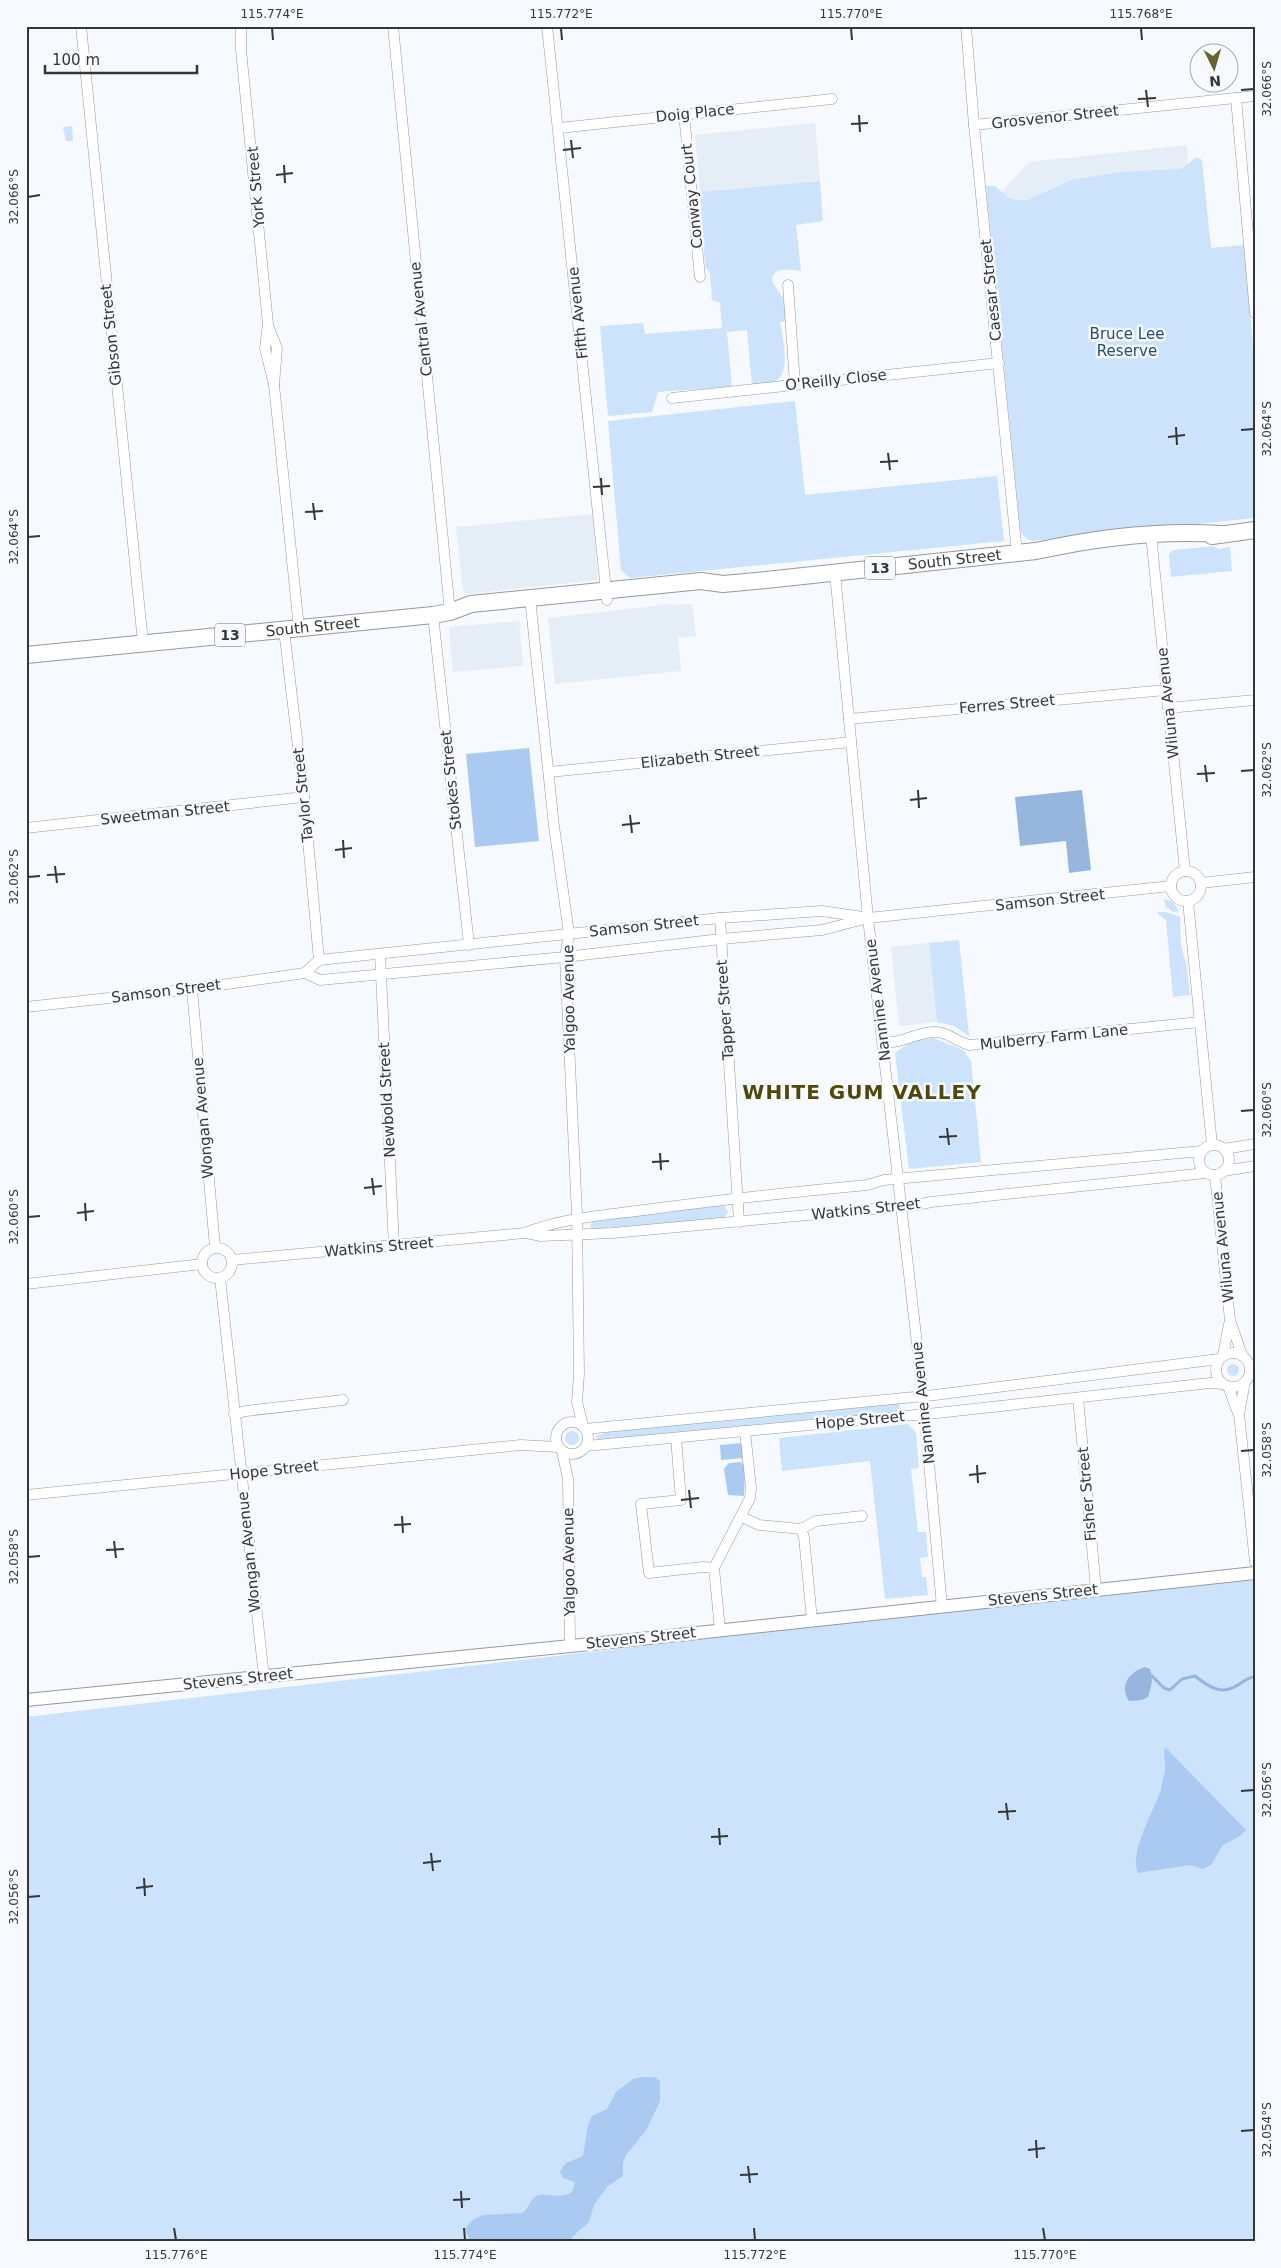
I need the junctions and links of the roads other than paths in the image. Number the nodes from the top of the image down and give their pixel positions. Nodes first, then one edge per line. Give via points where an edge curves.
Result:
1 (81, 26) edge
2 (236, 26) edge
3 (241, 26) edge
4 (393, 26) edge
5 (547, 26) edge
6 (966, 26) edge
7 (241, 50) junction
8 (1255, 96) edge
9 (1236, 98) junction
10 (832, 100) dead end
11 (684, 114) junction
12 (974, 125) junction
13 (559, 128) junction
14 (700, 277) dead end
15 (788, 285) dead end
16 (1255, 312) edge
17 (999, 363) junction
18 (795, 384) junction
19 (672, 398) dead end
20 (1255, 530) edge
21 (1151, 540) junction
22 (1017, 554) junction
23 (835, 573) junction
24 (607, 595) junction
25 (531, 603) junction
26 (450, 612) junction
27 (433, 615) junction
28 (291, 629) junction
29 (143, 643) junction
30 (26, 655) edge
31 (1166, 690) junction
32 (1255, 700) edge
33 (1168, 708) junction
34 (849, 718) junction
35 (852, 742) junction
36 (549, 772) junction
37 (304, 797) junction
38 (26, 828) edge
39 (1185, 871) junction
40 (1255, 877) edge
41 (1201, 883) junction
42 (1171, 886) junction
43 (1188, 901) junction
44 (720, 918) junction
45 (868, 918) junction
46 (569, 934) junction
47 (721, 939) junction
48 (470, 945) junction
49 (380, 954) junction
50 (565, 957) junction
51 (319, 960) junction
52 (305, 973) junction
53 (380, 974) junction
54 (192, 989) junction
55 (26, 1007) edge
56 (1200, 1022) junction
57 (883, 1042) junction
58 (1255, 1144) edge
59 (1212, 1145) junction
60 (1224, 1149) junction
61 (1202, 1151) junction
62 (1255, 1166) edge
63 (1215, 1173) junction
64 (898, 1179) junction
65 (737, 1198) junction
66 (902, 1206) junction
67 (577, 1220) junction
68 (739, 1222) junction
69 (525, 1233) junction
70 (576, 1235) junction
71 (394, 1246) junction
72 (215, 1247) junction
73 (232, 1260) junction
74 (202, 1264) junction
75 (220, 1278) junction
76 (26, 1284) edge
77 (1230, 1320) junction
78 (1221, 1358) junction
79 (1248, 1360) edge
80 (1249, 1379) edge
81 (1225, 1385) junction
82 (923, 1396) junction
83 (1078, 1398) junction
84 (343, 1400) dead end
85 (577, 1402) junction
86 (234, 1414) junction
87 (925, 1414) junction
88 (1239, 1414) junction
89 (567, 1423) junction
90 (584, 1428) junction
91 (745, 1431) junction
92 (557, 1433) junction
93 (676, 1438) junction
94 (521, 1445) junction
95 (586, 1446) junction
96 (560, 1449) junction
97 (575, 1454) junction
98 (240, 1473) junction
99 (568, 1478) junction
100 (26, 1495) edge
101 (862, 1516) dead end
102 (742, 1517) junction
103 (801, 1529) junction
104 (1255, 1562) edge
105 (714, 1568) junction
106 (1255, 1573) edge
107 (1096, 1589) junction
108 (942, 1606) junction
109 (812, 1620) junction
110 (720, 1630) junction
111 (570, 1645) junction
112 (264, 1677) junction
113 (26, 1700) edge

1 - 29 street, Gibson Street
2 - 7 street, York Street
3 - 7 street, York Street
4 - 26 street, Central Avenue
5 - 13 street, Fifth Avenue
6 - 12 street, Caesar Street
7 - 28 street, York Street via 268,324 265,348 274,385
8 - 9 street, Grosvenor Street
9 - 12 street, Grosvenor Street
9 - 16 street
10 - 11 street, Doig Place
11 - 13 street, Doig Place
11 - 14 street, Conway Court
12 - 17 street, Caesar Street
13 - 24 street, Fifth Avenue
15 - 18 street
17 - 18 street, O'Reilly Close
17 - 22 street, Caesar Street
18 - 19 street, O'Reilly Close
20 - 21 main road, South Street / 13 via 1191,540
21 - 22 main road, South Street / 13 via 1076,553
21 - 31 street, Wiluna Avenue
22 - 23 main road, South Street / 13
23 - 24 main road, South Street / 13 via 724,584 701,581
23 - 34 street, Nannine Avenue
24 - 25 main road, South Street / 13
25 - 26 main road, South Street / 13 via 471,604
25 - 36 street, Yalgoo Avenue
26 - 27 main road, South Street / 13
27 - 28 main road, South Street / 13
27 - 48 street, Stokes Street
28 - 29 main road, South Street / 13
28 - 37 street, Taylor Street
29 - 30 main road, South Street / 13
31 - 33 street, Wiluna Avenue
31 - 34 street, Ferres Street
32 - 33 street
33 - 39 street, Wiluna Avenue
34 - 35 street, Nannine Avenue
35 - 36 street, Elizabeth Street
35 - 45 street, Nannine Avenue
36 - 46 street, Yalgoo Avenue
37 - 38 street, Sweetman Street
37 - 51 street, Taylor Street
39 - 41 street via 1196,874
39 - 42 street via 1175,876
40 - 41 street
41 - 43 street via 1199,895
42 - 43 street via 1176,898
42 - 45 street, Samson Street
43 - 56 street
44 - 45 street, Samson Street via 822,911
44 - 46 street, Samson Street
44 - 47 street, Tapper Street
45 - 47 street, Samson Street via 822,930
45 - 57 street, Nannine Avenue
46 - 48 street, Samson Street
46 - 50 street, Yalgoo Avenue
47 - 50 street, Samson Street
47 - 65 street, Tapper Street
48 - 49 street, Samson Street
49 - 51 street, Samson Street
49 - 53 street, Newbold Street
50 - 53 street, Samson Street
50 - 67 street, Yalgoo Avenue
51 - 52 street
52 - 53 street, Samson Street via 320,980
52 - 54 street, Samson Street
53 - 71 street, Newbold Street
54 - 55 street, Samson Street
54 - 72 street, Wongan Avenue
56 - 57 street, Mulberry Farm Lane via 970,1045 936,1032 915,1034 899,1043
56 - 59 street
57 - 64 street, Nannine Avenue
58 - 60 street
59 - 60 street
59 - 61 street
60 - 63 street via 1229,1160
61 - 63 street via 1200,1164
61 - 64 street, Watkins Street
62 - 63 street, Watkins Street
63 - 66 street, Watkins Street
63 - 77 street, Wiluna Avenue
64 - 65 street, Watkins Street
64 - 66 street, Nannine Avenue
65 - 67 street, Watkins Street
65 - 68 street, Tapper Street
66 - 68 street, Watkins Street
66 - 82 street, Nannine Avenue
67 - 69 street, Watkins Street
67 - 70 street, Yalgoo Avenue
68 - 70 street, Watkins Street
69 - 70 street, Watkins Street
69 - 71 street, Watkins Street
70 - 85 street, Yalgoo Avenue
71 - 73 street, Watkins Street
72 - 73 street via 224,1249
72 - 74 street via 204,1255
73 - 75 street via 231,1269
74 - 75 street via 210,1276
74 - 76 street
75 - 86 street, Wongan Avenue
77 - 78 street, Wiluna Avenue
77 - 79 street, Wiluna Avenue
78 - 79 street via 1232,1352
78 - 81 street via 1216,1372
78 - 82 street, Hope Street
79 - 80 street
80 - 81 street via 1234,1387
80 - 88 street
81 - 83 street, Hope Street via 1210,1383
81 - 88 street
82 - 87 street, Nannine Avenue
82 - 90 street, Hope Street
83 - 87 street, Hope Street
83 - 107 street, Fisher Street
84 - 86 street
85 - 89 street, Yalgoo Avenue
85 - 90 street, Yalgoo Avenue
86 - 98 street, Wongan Avenue
87 - 91 street, Hope Street
87 - 108 street, Nannine Avenue
88 - 104 street
89 - 90 street via 573,1422
89 - 92 street
90 - 95 street via 588,1437
91 - 93 street, Hope Street
91 - 102 street via 751,1488
92 - 94 street, Hope Street
92 - 96 street
93 - 95 street, Hope Street
93 - 105 street via 681,1500 641,1504 649,1572
94 - 96 street, Hope Street
94 - 98 street, Hope Street
95 - 97 street
96 - 97 street
96 - 99 street, Yalgoo Avenue
97 - 99 street, Yalgoo Avenue
98 - 100 street, Hope Street
98 - 112 street, Wongan Avenue
99 - 111 street, Yalgoo Avenue
101 - 103 street via 816,1521
102 - 103 street via 759,1525
102 - 105 street
103 - 109 street
105 - 110 street
106 - 107 street, Stevens Street
107 - 108 street, Stevens Street
108 - 109 street, Stevens Street
109 - 110 street, Stevens Street
110 - 111 street, Stevens Street
111 - 112 street, Stevens Street
112 - 113 street, Stevens Street

